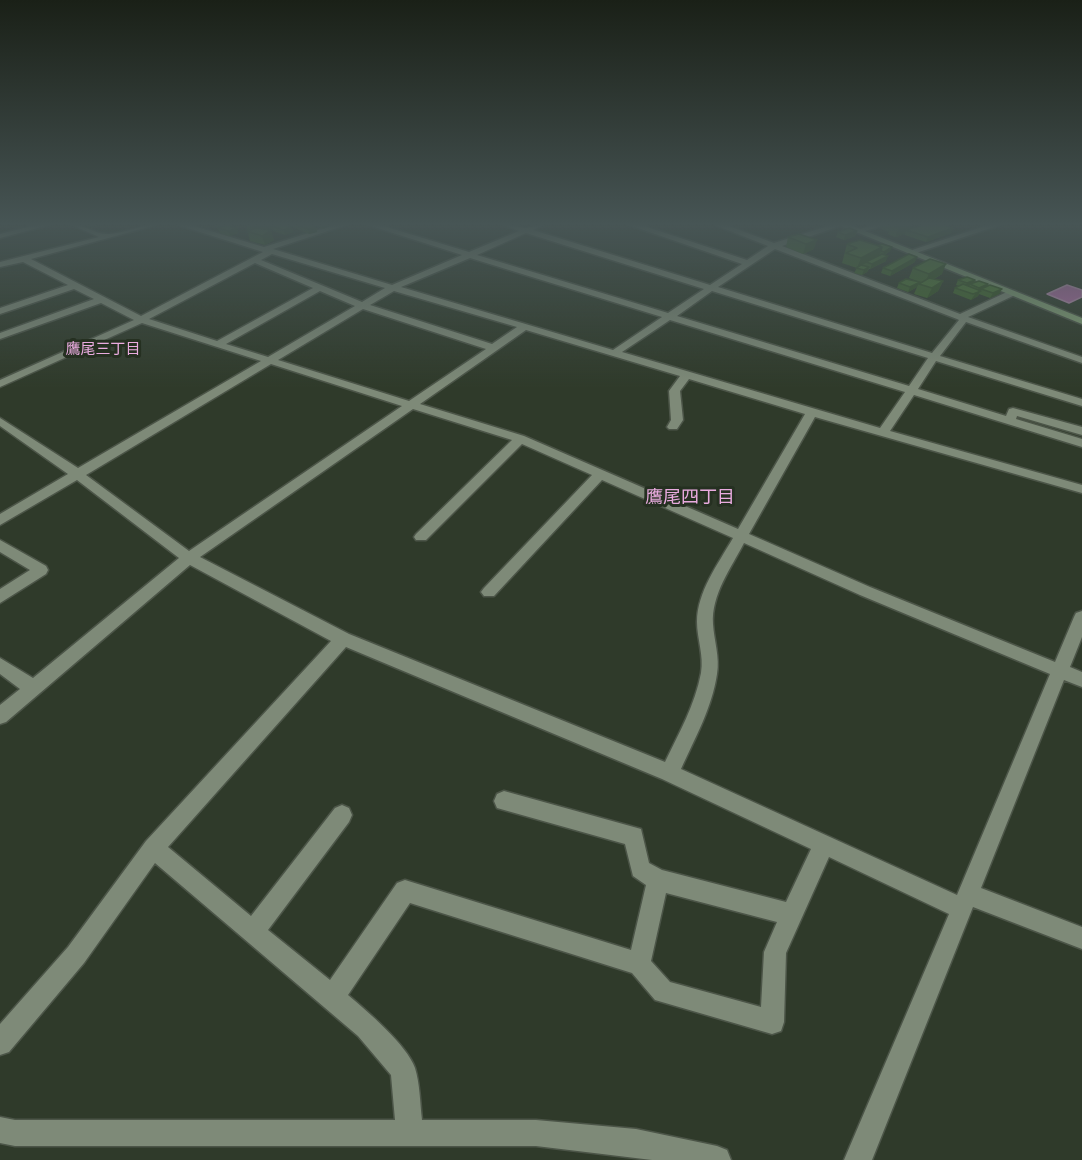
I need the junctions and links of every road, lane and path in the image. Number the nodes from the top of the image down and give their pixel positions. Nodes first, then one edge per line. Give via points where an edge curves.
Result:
1 (61, 279) edge
2 (218, 279) edge
3 (301, 279) edge
4 (362, 279) edge
5 (413, 279) edge
6 (544, 279) edge
7 (685, 279) edge
8 (723, 279) edge
9 (861, 279) edge
10 (978, 279) edge
11 (74, 286) junction
12 (321, 287) junction
13 (711, 287) junction
14 (392, 288) junction
15 (1012, 293) junction
16 (101, 300) junction
17 (363, 306) junction
18 (0, 311) edge
19 (669, 317) junction
20 (962, 318) junction
21 (141, 320) junction
22 (1082, 321) edge
23 (524, 327) junction
24 (0, 336) edge
25 (220, 343) junction
26 (494, 348) junction
27 (614, 354) junction
28 (933, 358) junction
29 (273, 360) junction
30 (1082, 360) edge
31 (687, 375) junction
32 (0, 384) edge
33 (910, 391) junction
34 (1082, 403) edge
35 (413, 404) junction
36 (812, 412) junction
37 (0, 421) edge
38 (1010, 421) junction
39 (673, 427) dead end
40 (1082, 431) edge
41 (883, 433) junction
42 (520, 439) junction
43 (1082, 443) edge
44 (601, 473) junction
45 (77, 474) junction
46 (1082, 489) edge
47 (0, 520) edge
48 (742, 536) junction
49 (421, 537) dead end
50 (0, 545) edge
51 (189, 558) junction
52 (489, 592) dead end
53 (0, 597) edge
54 (1082, 617) edge
55 (343, 639) junction
56 (0, 665) edge
57 (1060, 671) junction
58 (1082, 681) edge
59 (34, 689) junction
60 (0, 716) edge
61 (669, 773) junction
62 (504, 801) dead end
63 (342, 815) dead end
64 (824, 844) junction
65 (153, 848) junction
66 (658, 880) junction
67 (966, 901) junction
68 (792, 915) junction
69 (253, 932) junction
70 (1082, 938) edge
71 (639, 964) junction
72 (332, 998) junction
73 (0, 1043) edge
74 (0, 1130) edge
75 (410, 1131) junction
76 (717, 1160) edge
77 (858, 1160) edge

1 - 11 street
2 - 21 street
3 - 12 street
4 - 14 street
5 - 14 street
6 - 19 street
7 - 13 street
8 - 13 street
9 - 20 street
10 - 15 main road
11 - 16 street
11 - 18 street
12 - 17 street
12 - 25 street
13 - 19 street
13 - 28 street
14 - 17 street
14 - 23 street
15 - 20 street
15 - 22 main road
16 - 21 street
16 - 24 street
17 - 26 street
17 - 29 street
19 - 27 street
19 - 33 street
20 - 28 street
20 - 30 street
21 - 25 street
21 - 32 street
23 - 26 street
23 - 27 street
25 - 29 street
26 - 35 street
27 - 31 street
28 - 33 street
28 - 34 street
29 - 35 street
29 - 45 street
31 - 36 street
31 - 39 street via 674,391 677,420
33 - 38 street
33 - 41 street
35 - 42 street
35 - 51 street
36 - 41 street
36 - 48 street
37 - 45 street
38 - 40 street via 1013,411
38 - 43 street
41 - 46 street
42 - 44 street
42 - 49 street
44 - 48 street
44 - 52 street
45 - 47 street
45 - 51 street
48 - 57 street
48 - 61 street via 707,603 704,625 710,652 709,673 703,699
50 - 53 street via 41,570
51 - 55 street
51 - 59 street
54 - 57 street
55 - 61 street
55 - 65 street
56 - 59 street
57 - 58 street
57 - 67 street
59 - 60 street
61 - 64 street
62 - 66 street via 634,836 640,869
63 - 69 street
64 - 67 street
64 - 68 street
65 - 69 street
65 - 73 street via 76,955
66 - 68 street
66 - 71 street
67 - 70 street
67 - 77 street
68 - 71 street via 775,952 772,1022 663,992
69 - 72 street
71 - 72 street via 405,891
72 - 75 street via 367,1027 403,1070
74 - 75 street
75 - 76 street via 536,1133 636,1143

